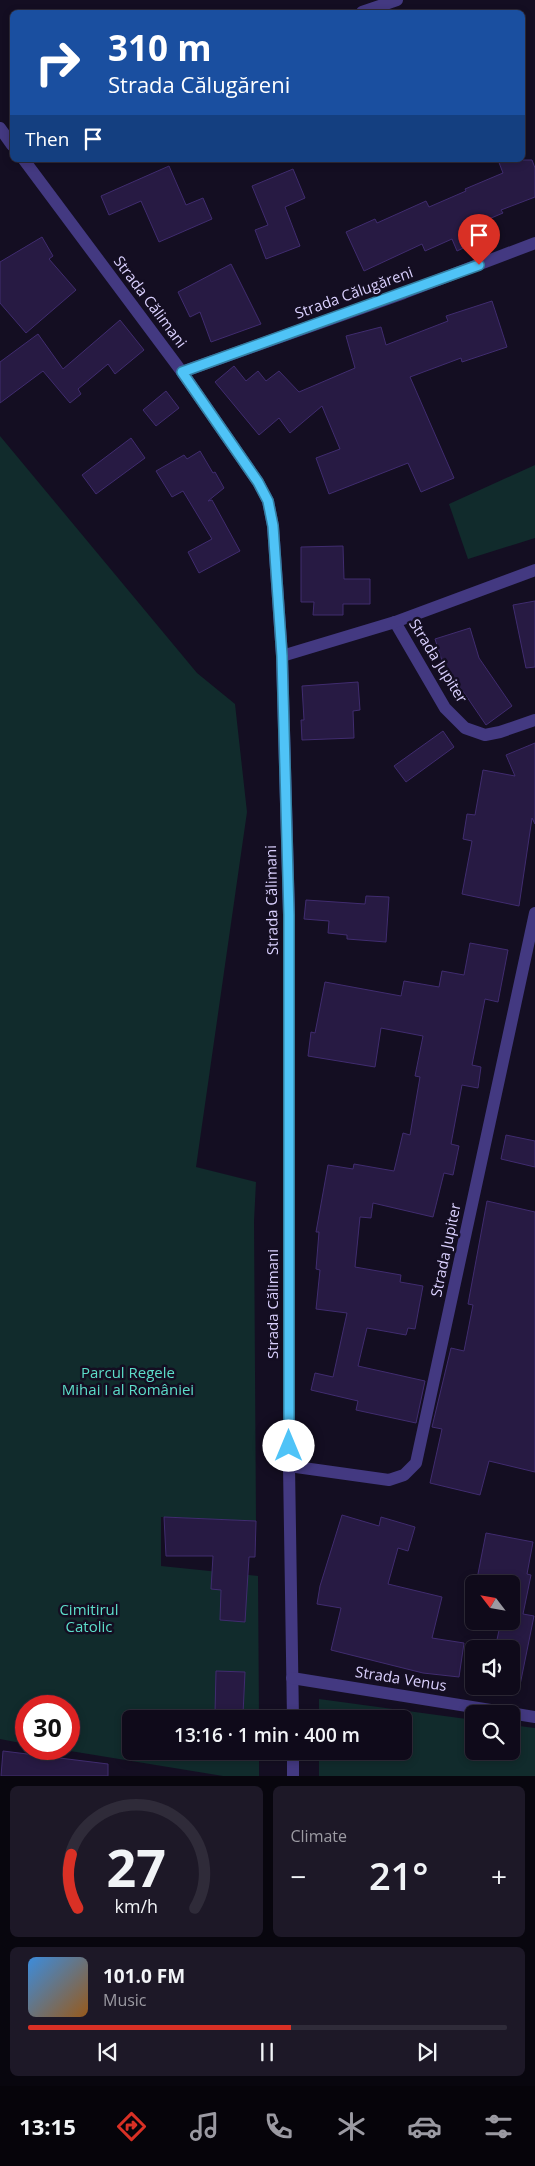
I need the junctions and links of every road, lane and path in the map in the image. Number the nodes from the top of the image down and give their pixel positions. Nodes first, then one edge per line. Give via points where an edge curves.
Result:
1 (397, 0) edge
2 (368, 10) edge
3 (0, 128) edge
4 (10, 142) edge
5 (25, 162) edge
6 (535, 243) edge
7 (182, 372) junction
8 (535, 570) edge
9 (395, 622) junction
10 (282, 656) junction
11 (535, 720) edge
12 (535, 913) edge
13 (289, 1466) junction
14 (292, 1678) junction
15 (293, 1710) edge
16 (535, 1717) edge
17 (293, 1760) edge
18 (293, 1776) edge

1 - 2 street
3 - 4 street
5 - 7 street, Strada Călimani
6 - 7 street, Strada Călugăreni
7 - 10 street, Strada Călimani via 268,501 273,526
8 - 9 street, Strada Jupiter
9 - 10 street, Strada Jupiter
9 - 11 street, Strada Jupiter via 445,708 465,728 485,735
10 - 13 street, Strada Călimani via 289,915
12 - 13 street, Strada Jupiter via 416,1463 404,1475 389,1480
13 - 14 street, Strada Călimani
14 - 15 street, Strada Călimani
14 - 16 street, Strada Venus
17 - 18 street

